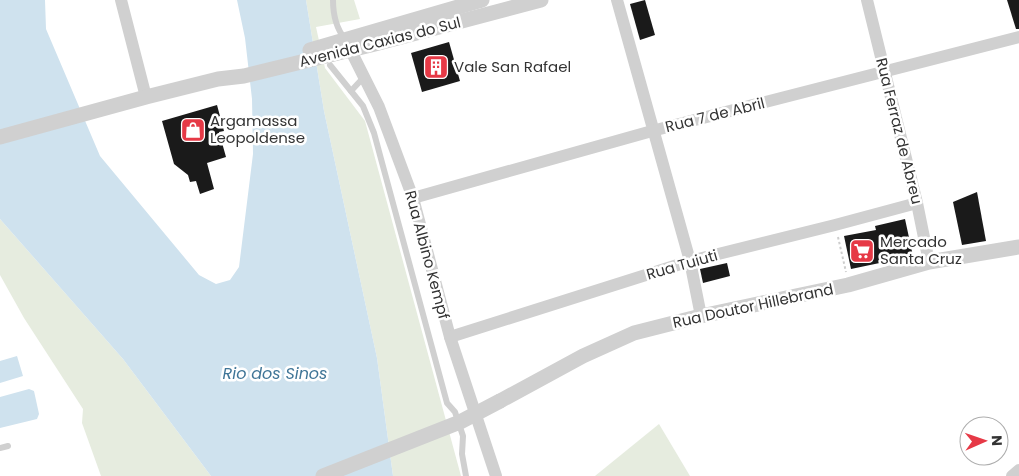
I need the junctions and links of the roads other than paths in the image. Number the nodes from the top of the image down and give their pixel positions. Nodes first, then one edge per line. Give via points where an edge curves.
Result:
1 (120, 0) edge
2 (332, 0) edge
3 (482, 0) edge
4 (541, 0) edge
5 (617, 0) edge
6 (867, 0) edge
7 (1019, 37) edge
8 (347, 44) junction
9 (323, 56) junction
10 (885, 71) junction
11 (364, 77) junction
12 (351, 91) junction
13 (146, 97) junction
14 (652, 131) junction
15 (0, 136) edge
16 (413, 198) junction
17 (917, 203) junction
18 (1019, 247) edge
19 (690, 261) junction
20 (929, 262) junction
21 (701, 316) junction
22 (450, 337) junction
23 (8, 446) dead end
24 (0, 448) edge
25 (1019, 470) edge
26 (323, 476) edge
27 (466, 476) edge
28 (496, 476) edge
29 (1012, 476) edge

1 - 13 street
2 - 8 lane via 333,13
3 - 8 street, Avenida Caxias do Sul
4 - 8 street, Avenida Caxias do Sul
5 - 14 street
6 - 10 street, Rua Ferraz de Abreu
7 - 10 street, Rua 7 de Abril
8 - 9 street, Avenida Caxias do Sul
8 - 11 street, Rua Albino Kempf
9 - 12 lane
9 - 13 street, Avenida Caxias do Sul
10 - 14 street, Rua 7 de Abril
10 - 17 street, Rua Ferraz de Abreu
11 - 12 lane
11 - 16 street, Rua Albino Kempf via 379,107
12 - 27 lane via 374,133 448,403 455,412 463,436
13 - 15 street, Avenida Caxias do Sul
14 - 16 street, Rua 7 de Abril
14 - 19 street
16 - 22 street, Rua Albino Kempf
17 - 19 street, Rua Tuiuti
17 - 20 street, Rua Ferraz de Abreu
18 - 20 street, Rua Doutor Hillebrand
19 - 21 street
19 - 22 street, Rua Tuiuti
20 - 21 street, Rua Doutor Hillebrand via 848,285
21 - 26 street, Rua Doutor Hillebrand, bridge via 634,333 583,356 460,422
22 - 28 street, Rua Albino Kempf
23 - 24 lane
25 - 29 street

